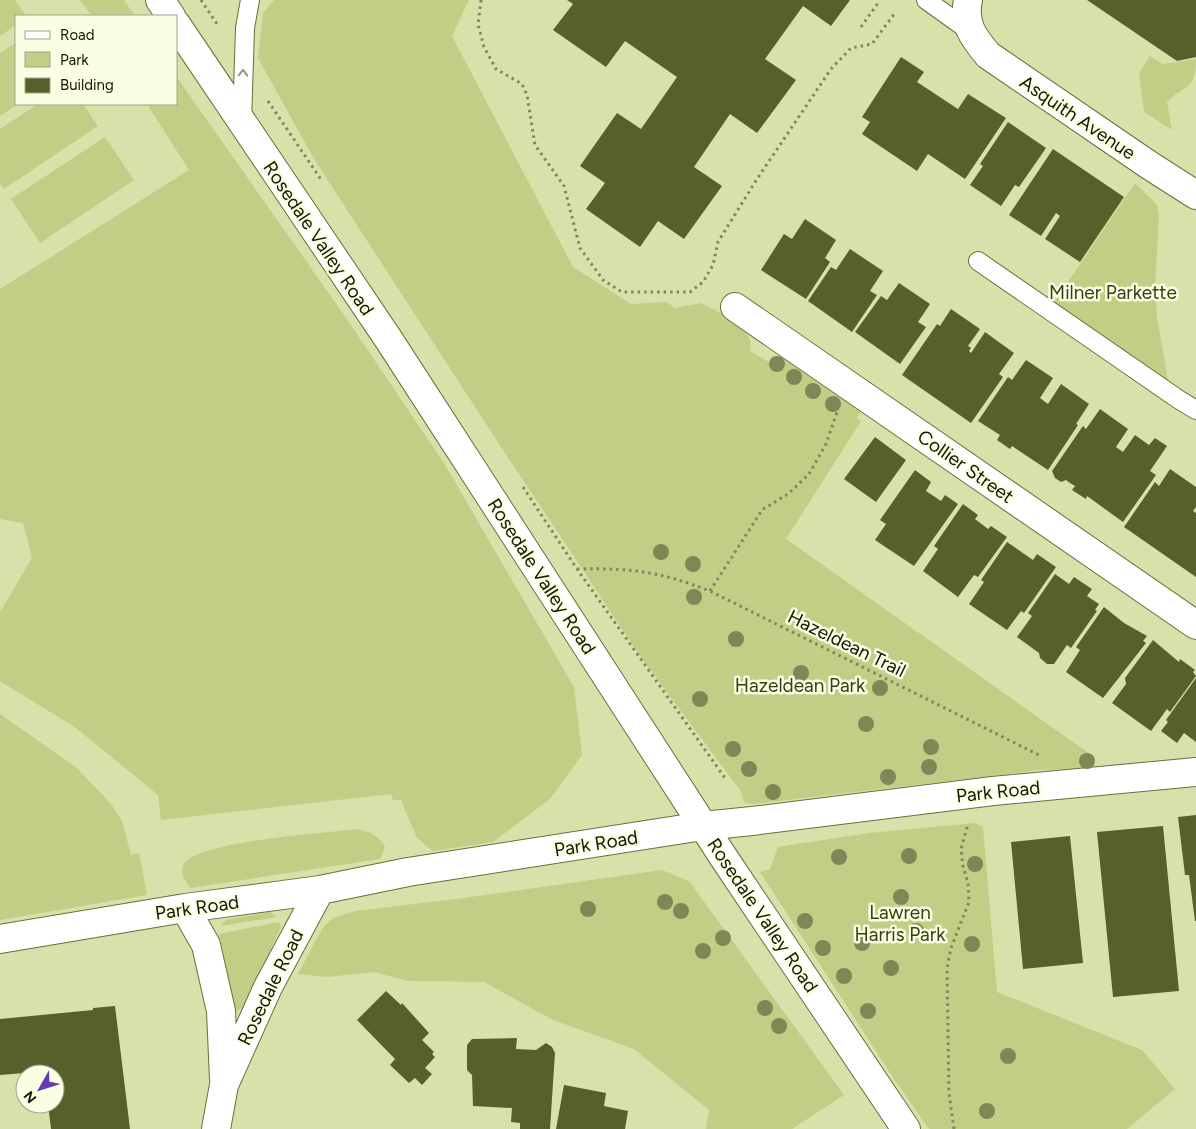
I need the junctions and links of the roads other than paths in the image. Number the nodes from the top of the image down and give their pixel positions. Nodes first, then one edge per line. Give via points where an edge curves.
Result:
1 (160, 0) edge
2 (250, 0) edge
3 (926, 0) edge
4 (968, 0) edge
5 (170, 15) edge
6 (178, 27) edge
7 (968, 30) junction
8 (242, 122) junction
9 (1196, 194) edge
10 (978, 260) dead end
11 (735, 307) dead end
12 (1196, 410) edge
13 (1195, 623) edge
14 (1196, 772) edge
15 (703, 826) junction
16 (320, 890) junction
17 (184, 908) junction
18 (0, 939) edge
19 (224, 1085) junction
20 (216, 1129) edge
21 (906, 1129) edge

1 - 5 street
8 -> 2 lane via 245,28
3 - 7 lane
4 - 7 street
6 - 8 street, Rosedale Valley Road
7 - 9 street, Asquith Avenue via 988,55
8 - 15 street, Rosedale Valley Road via 394,349
10 - 12 lane
11 - 13 street, Collier Street
14 - 15 street, Park Road via 993,790
15 - 16 street, Park Road via 408,872
15 - 21 street, Rosedale Valley Road
16 - 17 street, Park Road
16 - 19 street, Rosedale Road via 268,987
17 - 18 street, Park Road
17 - 19 street, Rosedale Road via 206,945 219,1002
19 - 20 street, Rosedale Road

